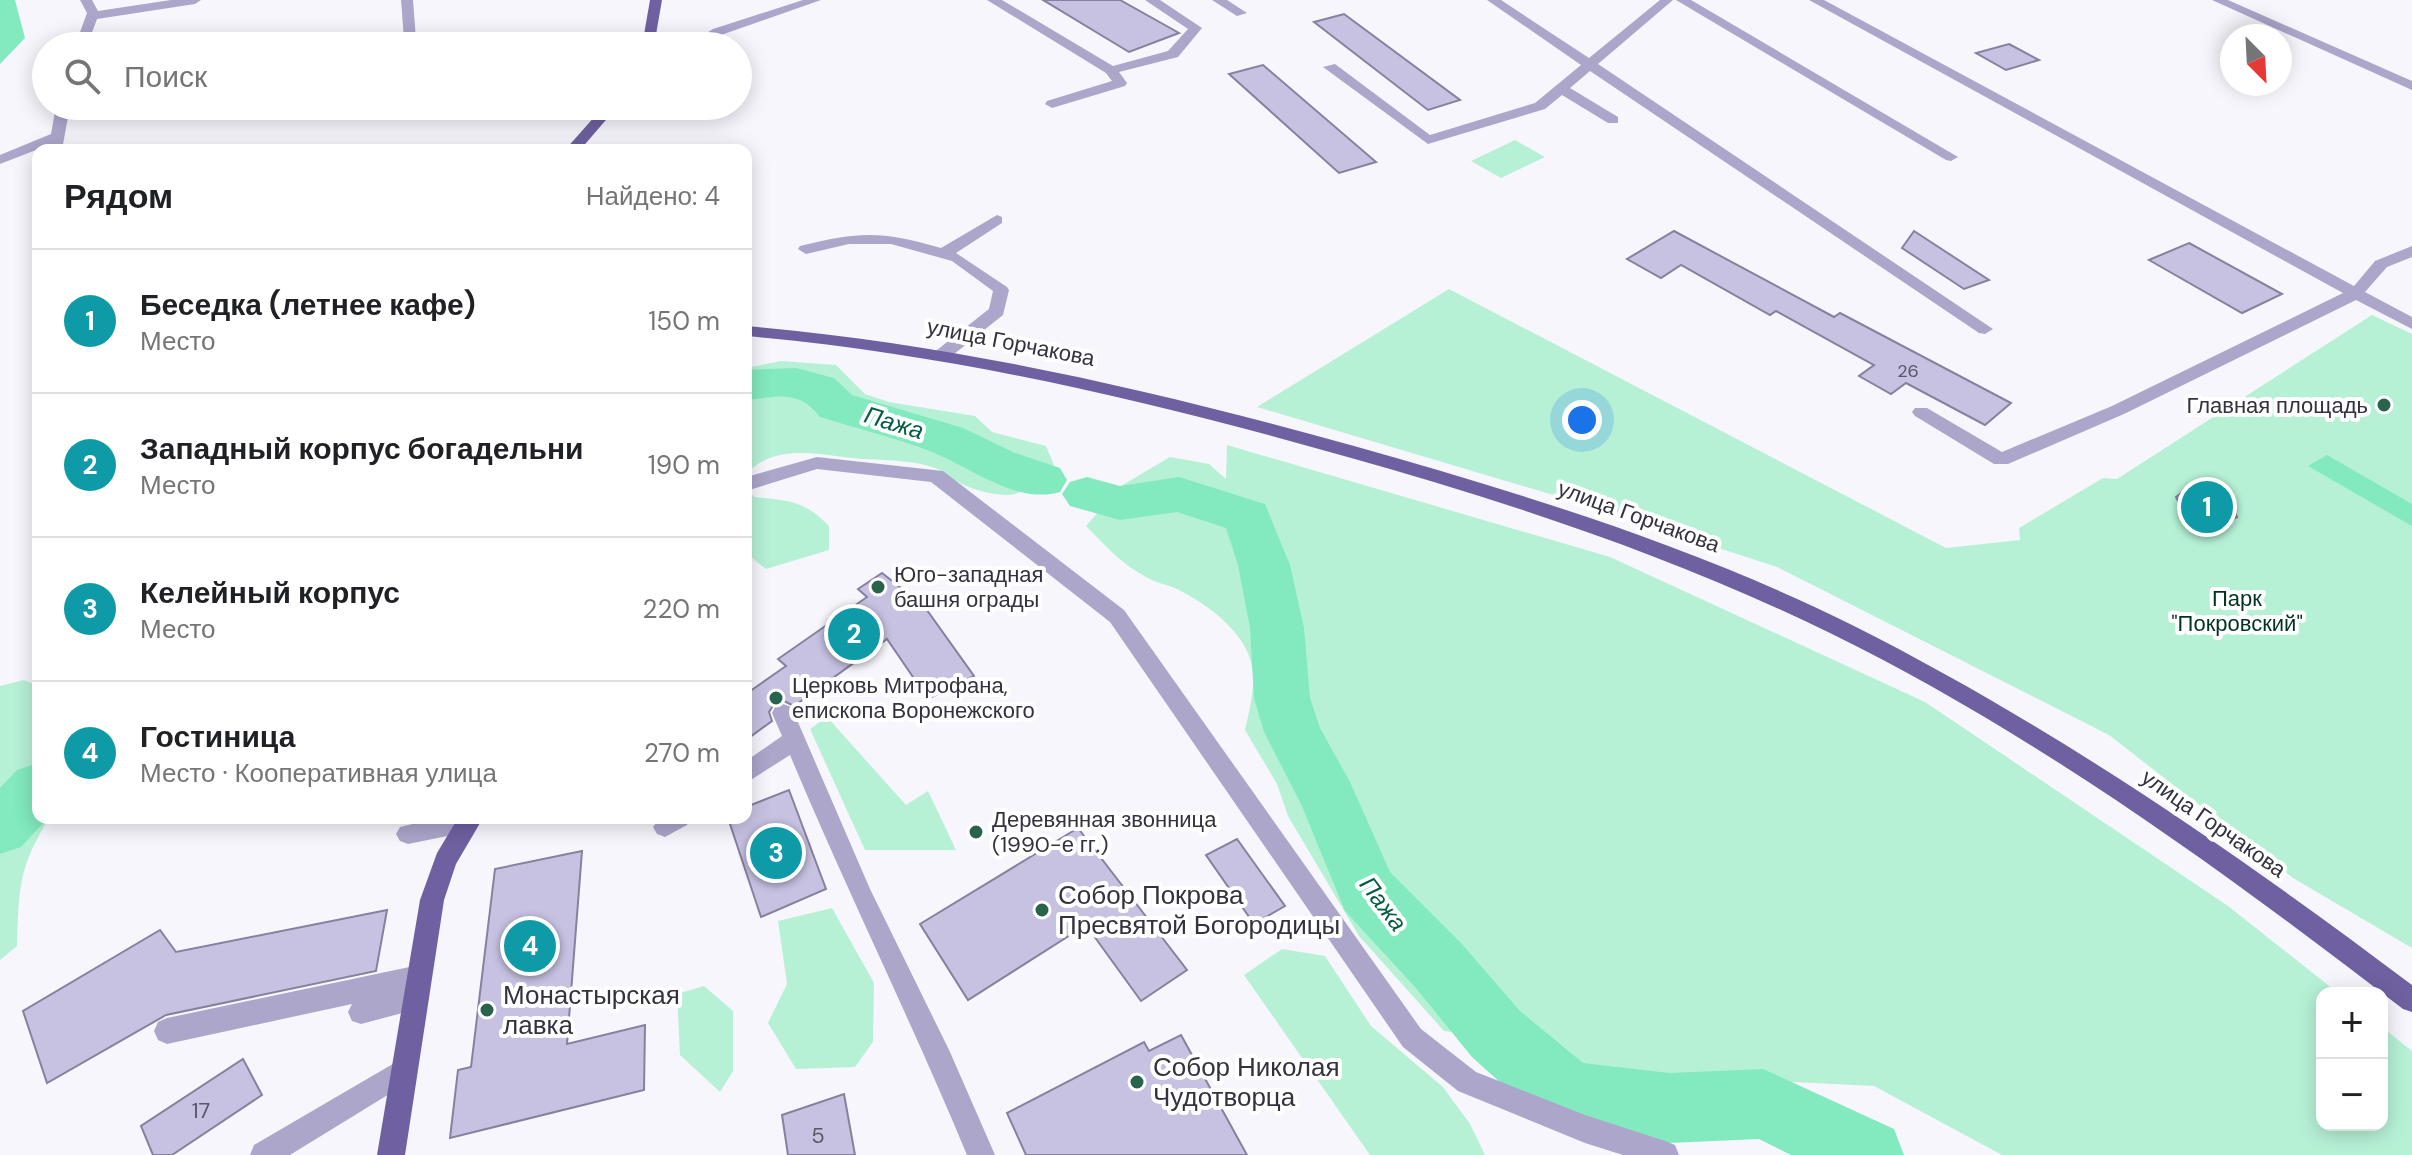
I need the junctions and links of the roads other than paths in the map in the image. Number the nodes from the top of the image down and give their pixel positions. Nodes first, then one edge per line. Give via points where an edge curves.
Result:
1 (86, 0) edge
2 (195, 0) edge
3 (407, 0) edge
4 (656, 0) edge
5 (815, 0) edge
6 (993, 0) edge
7 (1151, 0) edge
8 (1218, 0) edge
9 (1493, 0) edge
10 (1638, 0) edge
11 (1667, 0) edge
12 (1682, 0) edge
13 (1815, 0) edge
14 (2218, 0) edge
15 (1655, 10) junction
16 (1241, 13) dead end
17 (92, 16) junction
18 (86, 32) edge
19 (409, 32) edge
20 (650, 32) edge
21 (717, 32) edge
22 (1591, 64) junction
23 (1330, 67) dead end
24 (1111, 70) junction
25 (2412, 86) edge
26 (1562, 89) junction
27 (1052, 104) dead end
28 (60, 120) edge
29 (599, 120) edge
30 (1613, 120) dead end
31 (55, 144) edge
32 (577, 144) edge
33 (32, 151) edge
34 (1951, 157) dead end
35 (0, 160) edge
36 (997, 220) dead end
37 (806, 249) dead end
38 (2412, 251) edge
39 (943, 254) junction
40 (2355, 294) junction
41 (2412, 324) edge
42 (1985, 329) dead end
43 (752, 332) edge
44 (943, 354) junction
45 (1921, 412) dead end
46 (752, 482) edge
47 (783, 713) dead end
48 (795, 739) junction
49 (752, 769) edge
50 (452, 824) edge
51 (467, 824) edge
52 (408, 834) dead end
53 (417, 988) junction
54 (2412, 1000) edge
55 (361, 1012) dead end
56 (167, 1031) dead end
57 (403, 1071) junction
58 (264, 1155) edge
59 (391, 1155) edge
60 (981, 1155) edge
61 (1665, 1155) edge

1 - 17 street
2 - 17 street
3 - 19 street
4 - 20 main road
5 - 21 street
6 - 24 street
7 - 24 street via 1196,28 1173,54
8 - 16 street
9 - 22 street
10 - 15 street
11 - 15 street
12 - 34 street
13 - 40 street
14 - 25 street
15 - 22 street
17 - 18 street
22 - 26 street
22 - 42 street
23 - 26 street via 1428,140 1540,106
24 - 27 street via 1120,83
26 - 30 street
28 - 31 street
29 - 32 main road
33 - 35 street
36 - 39 street
37 - 39 street via 849,239 892,239
38 - 40 street via 2381,264
39 - 44 street via 958,258 1001,290 997,311
40 - 41 street
40 - 45 street via 2118,410 2001,460
43 - 44 main road, улица Горчакова
44 - 54 main road, улица Горчакова via 1170,401 1403,466 1654,547 1753,587 1958,691 2068,756 2196,840
46 - 61 street via 817,463 936,476 1117,616 1412,1038 1467,1082
47 - 48 street
48 - 49 street
48 - 60 street
50 - 52 street
51 - 53 main road via 445,860 432,900
53 - 55 street
53 - 56 street
53 - 57 main road
57 - 58 street
57 - 59 main road

